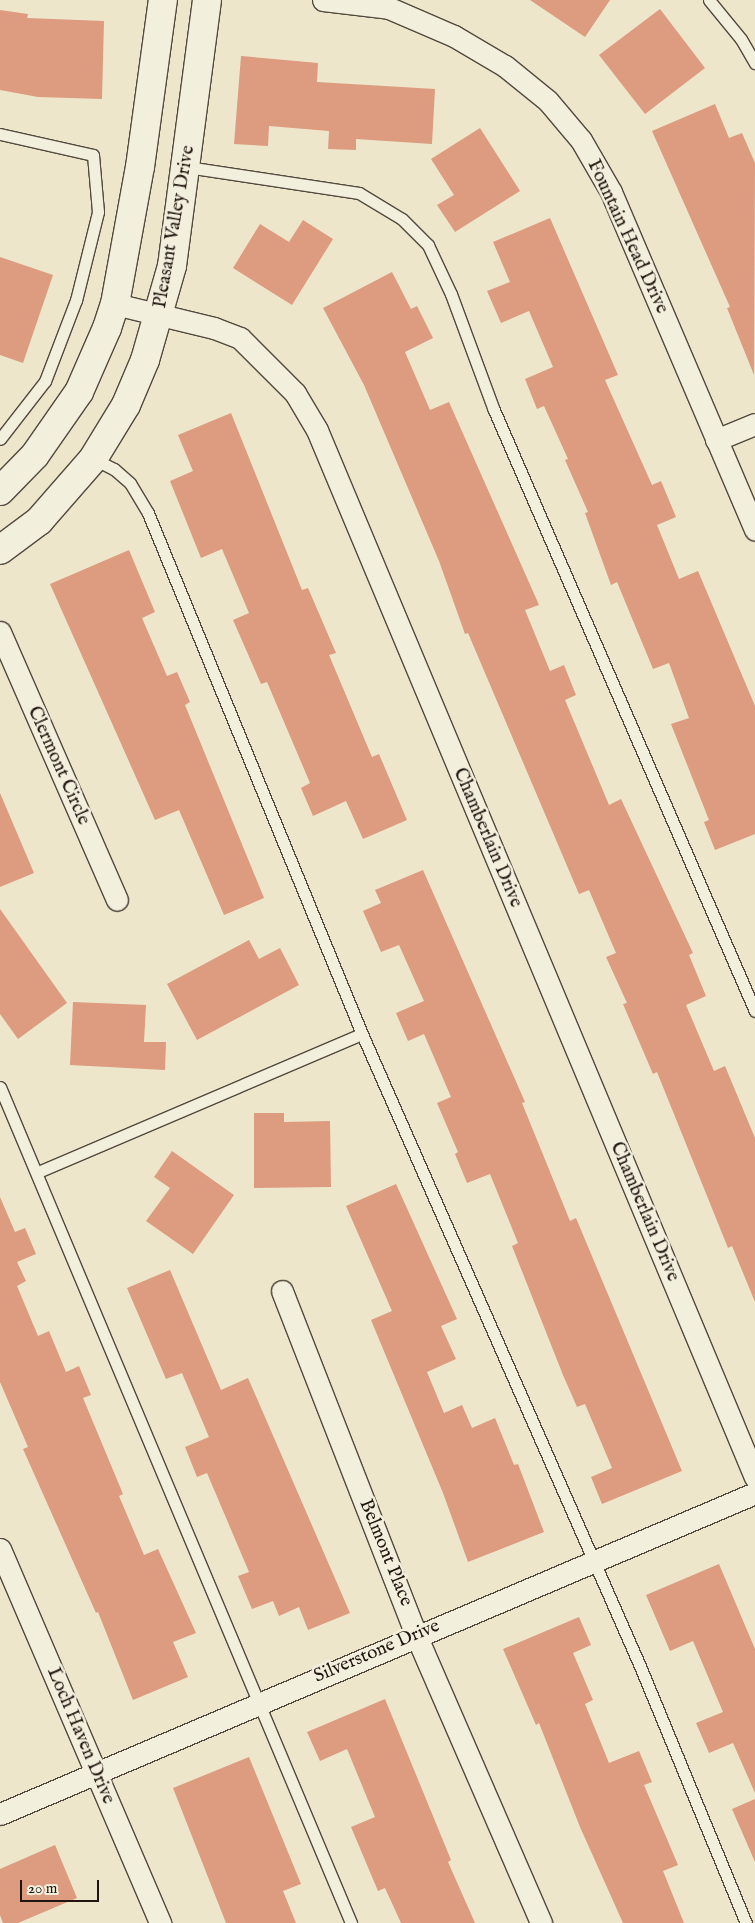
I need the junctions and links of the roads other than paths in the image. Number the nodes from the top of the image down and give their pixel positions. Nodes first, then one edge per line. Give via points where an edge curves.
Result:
1 (163, 0) edge
2 (207, 0) edge
3 (323, 0) edge
4 (709, 0) edge
5 (755, 63) edge
6 (0, 134) edge
7 (187, 167) junction
8 (115, 304) junction
9 (160, 314) junction
10 (755, 424) edge
11 (0, 439) edge
12 (716, 440) junction
13 (93, 459) junction
14 (0, 491) edge
15 (755, 530) edge
16 (0, 550) edge
17 (0, 632) edge
18 (117, 900) dead end
19 (755, 1012) edge
20 (362, 1034) junction
21 (0, 1088) edge
22 (38, 1172) junction
23 (282, 1291) dead end
24 (755, 1477) edge
25 (755, 1492) edge
26 (0, 1549) edge
27 (593, 1563) junction
28 (416, 1635) junction
29 (260, 1702) junction
30 (96, 1774) junction
31 (0, 1814) edge
32 (160, 1923) edge
33 (351, 1923) edge
34 (541, 1923) edge
35 (746, 1923) edge

1 - 8 street via 140,167
2 - 7 street, Pleasant Valley Drive
3 - 12 street, Fountain Head Drive via 389,8 454,36 506,66 548,101 581,140 611,192
4 - 5 lane via 741,39
6 - 11 lane via 93,156 98,212 76,300 45,381
7 - 9 street, Pleasant Valley Drive via 172,266
7 - 19 lane via 359,193 402,219 428,245 451,294 494,410
8 - 9 street, Chamberlain Drive
8 - 14 street via 80,392 35,455
9 - 13 street, Pleasant Valley Drive via 126,405
9 - 24 street, Chamberlain Drive via 240,338 295,393 317,430
10 - 12 street
12 - 15 street, Fountain Head Drive
13 - 16 street, Pleasant Valley Drive via 39,521
13 - 20 lane via 114,469 130,483 148,513
17 - 18 street, Clermont Circle
20 - 22 lane
20 - 27 lane
21 - 22 lane
22 - 29 lane
23 - 28 street, Belmont Place
25 - 27 street, Silverstone Drive
26 - 30 street, Loch Haven Drive
27 - 28 street, Silverstone Drive
27 - 35 lane via 640,1666
28 - 29 street, Silverstone Drive
28 - 34 street, Belmont Place
29 - 30 street, Silverstone Drive
29 - 33 lane
30 - 31 street, Silverstone Drive
30 - 32 street, Loch Haven Drive

